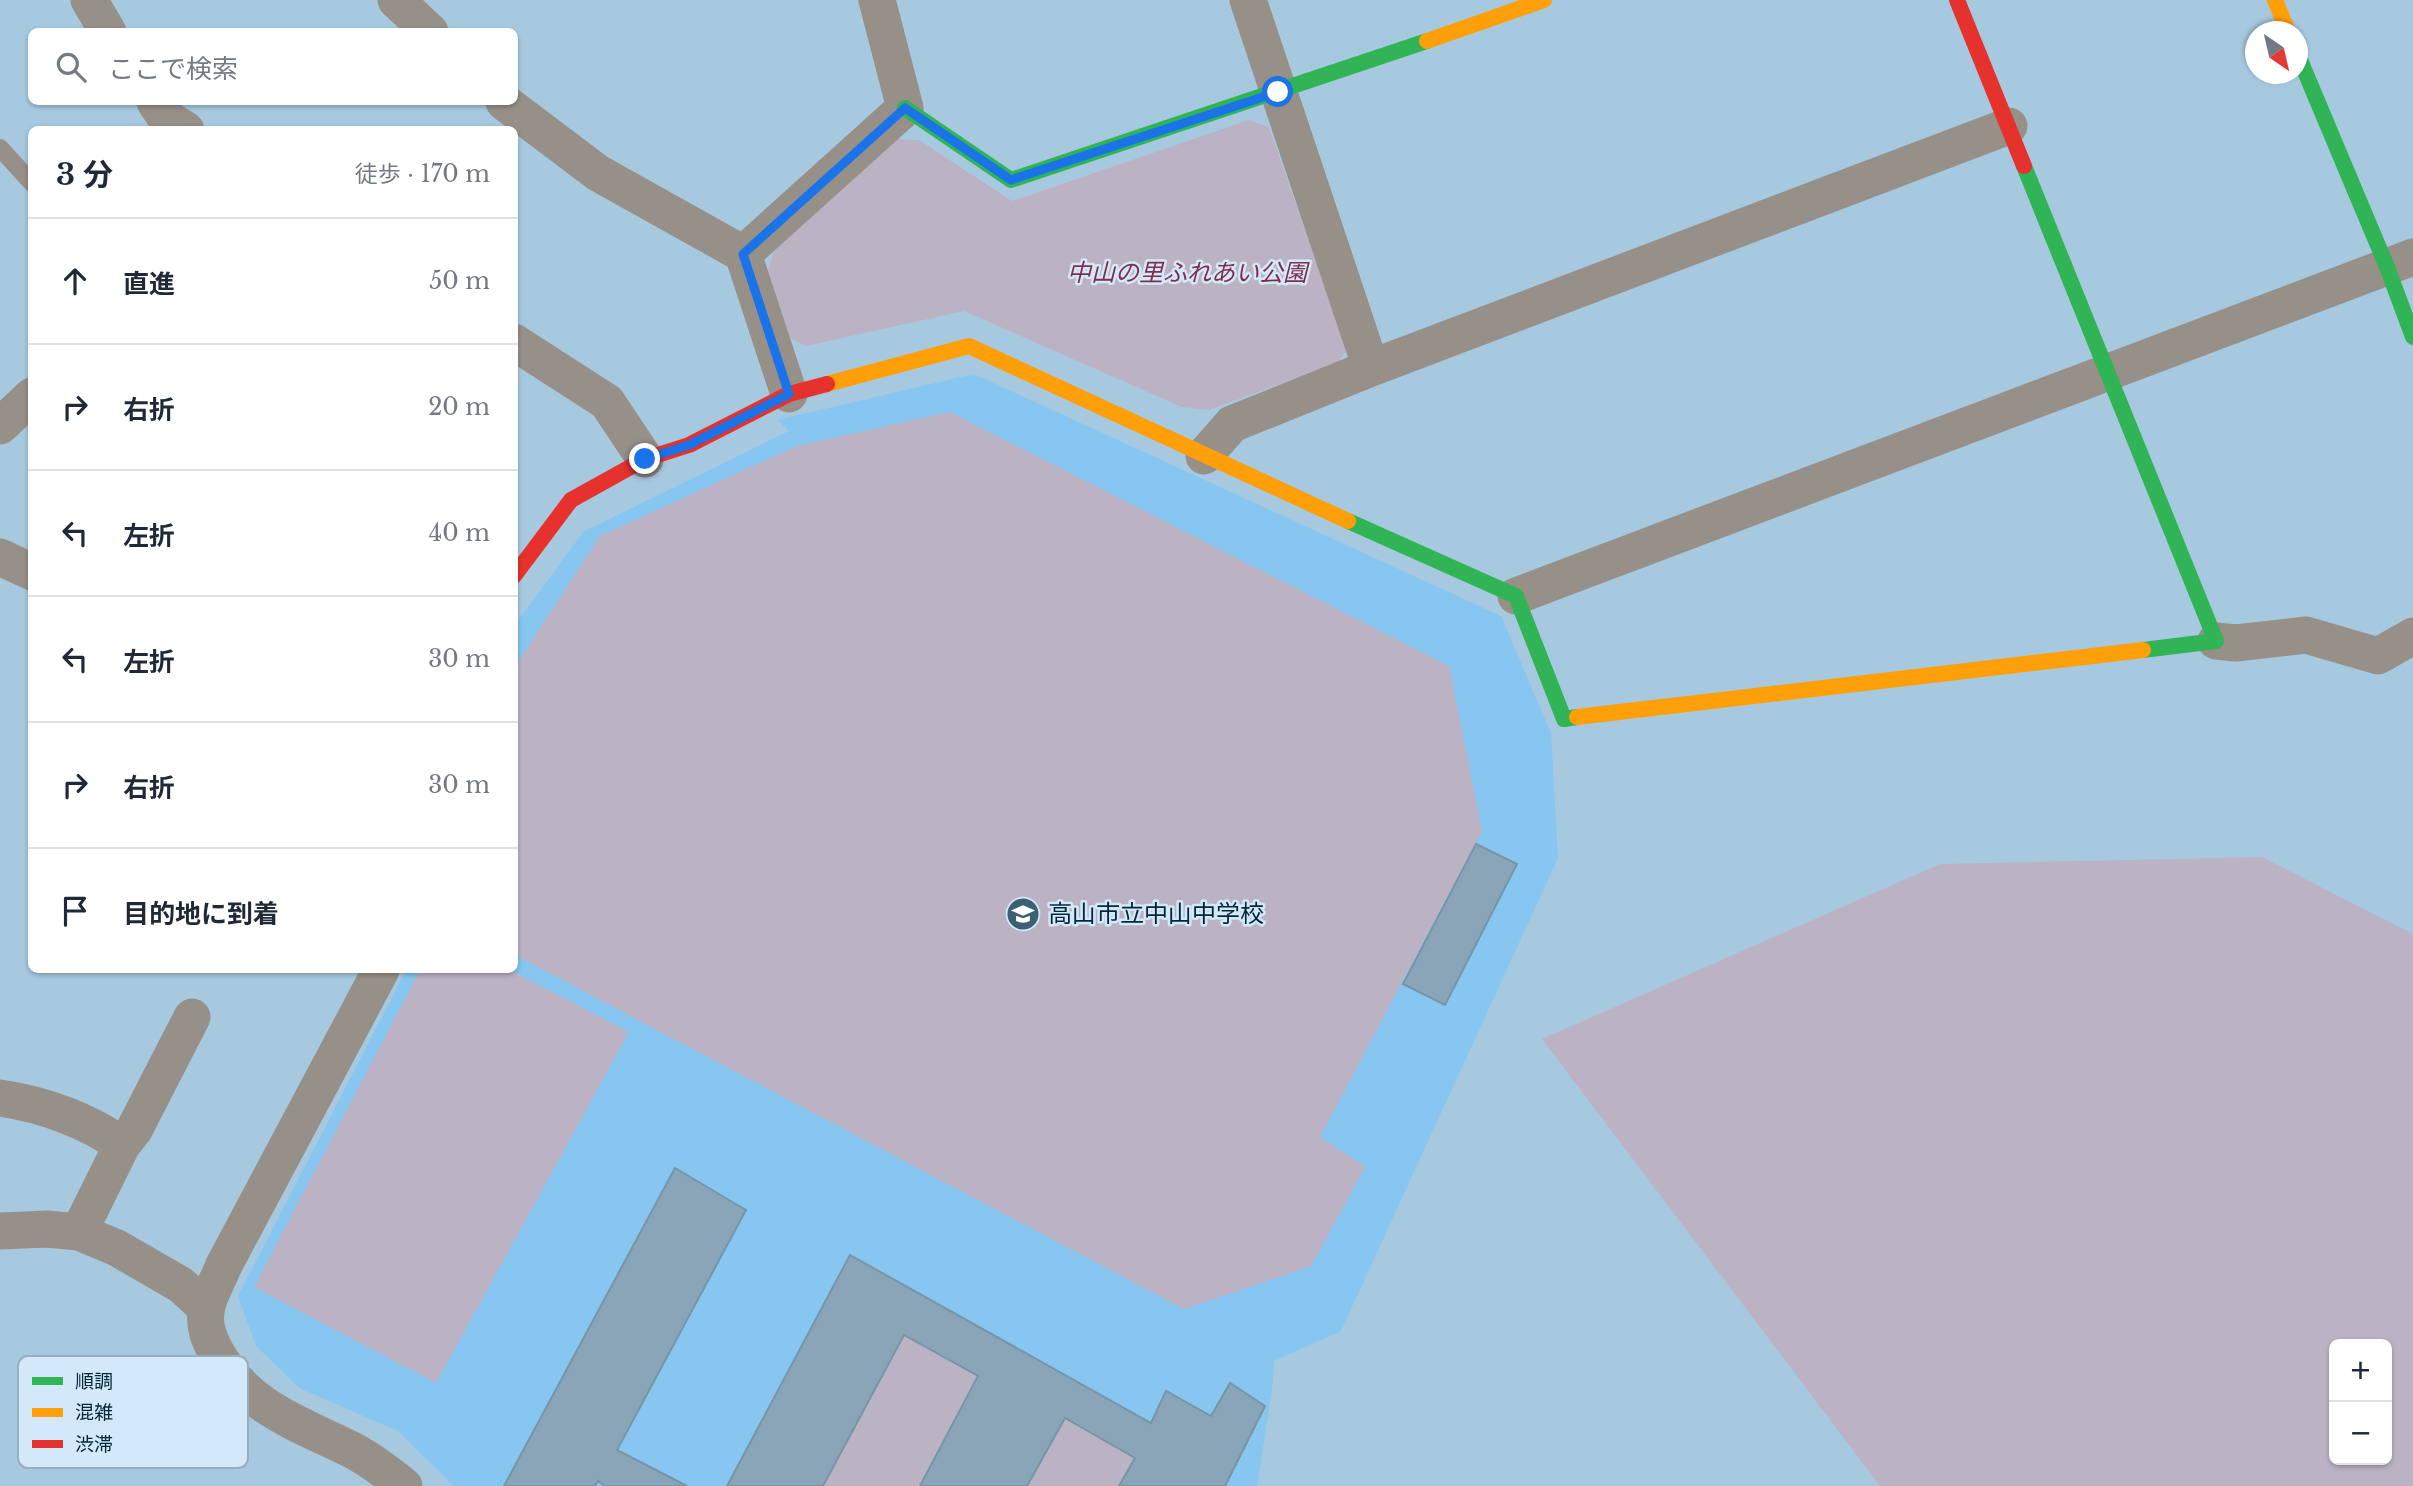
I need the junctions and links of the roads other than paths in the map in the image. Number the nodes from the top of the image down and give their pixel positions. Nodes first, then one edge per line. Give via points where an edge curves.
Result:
1 (89, 0) edge
2 (396, 0) edge
3 (877, 0) edge
4 (1248, 0) edge
5 (1544, 0) edge
6 (1957, 0) edge
7 (2275, 0) edge
8 (2284, 21) edge
9 (106, 28) edge
10 (426, 28) edge
11 (2308, 75) edge
12 (1278, 92) junction
13 (157, 105) edge
14 (508, 105) edge
15 (905, 108) junction
16 (180, 126) edge
17 (2008, 126) junction
18 (0, 148) edge
19 (28, 179) edge
20 (743, 254) junction
21 (2400, 262) edge
22 (2413, 337) edge
23 (518, 345) edge
24 (1371, 368) junction
25 (2107, 372) junction
26 (789, 394) junction
27 (28, 400) edge
28 (0, 426) edge
29 (1204, 456) junction
30 (645, 459) junction
31 (0, 557) edge
32 (28, 570) edge
33 (518, 571) edge
34 (1516, 596) junction
35 (2413, 636) edge
36 (2216, 641) junction
37 (379, 973) edge
38 (192, 1017) dead end
39 (0, 1098) edge
40 (122, 1145) junction
41 (0, 1231) edge
42 (79, 1232) junction
43 (206, 1308) junction
44 (218, 1356) edge
45 (248, 1390) edge
46 (404, 1486) edge

1 - 9 street
2 - 10 street
3 - 15 street
4 - 12 street
5 - 12 street
6 - 17 street
7 - 8 street
11 - 21 street
12 - 15 street via 1011,180
12 - 24 street
13 - 16 street
14 - 20 street via 598,173
15 - 20 street
17 - 24 street
17 - 25 street
18 - 19 lane
20 - 26 street
21 - 22 street
21 - 25 street
23 - 30 street via 607,402
24 - 29 street via 1232,424
25 - 34 street
25 - 36 street
26 - 29 street via 969,346
26 - 30 street via 689,445
27 - 28 street
29 - 34 street
30 - 33 street via 571,500
31 - 32 street
34 - 36 street via 1564,719
35 - 36 street via 2378,656 2305,635
37 - 43 street via 223,1267
38 - 40 street
39 - 40 street via 24,1102 100,1130
40 - 42 street
41 - 42 street
42 - 43 street via 181,1285
43 - 44 street via 205,1325
45 - 46 street via 264,1406 353,1451

